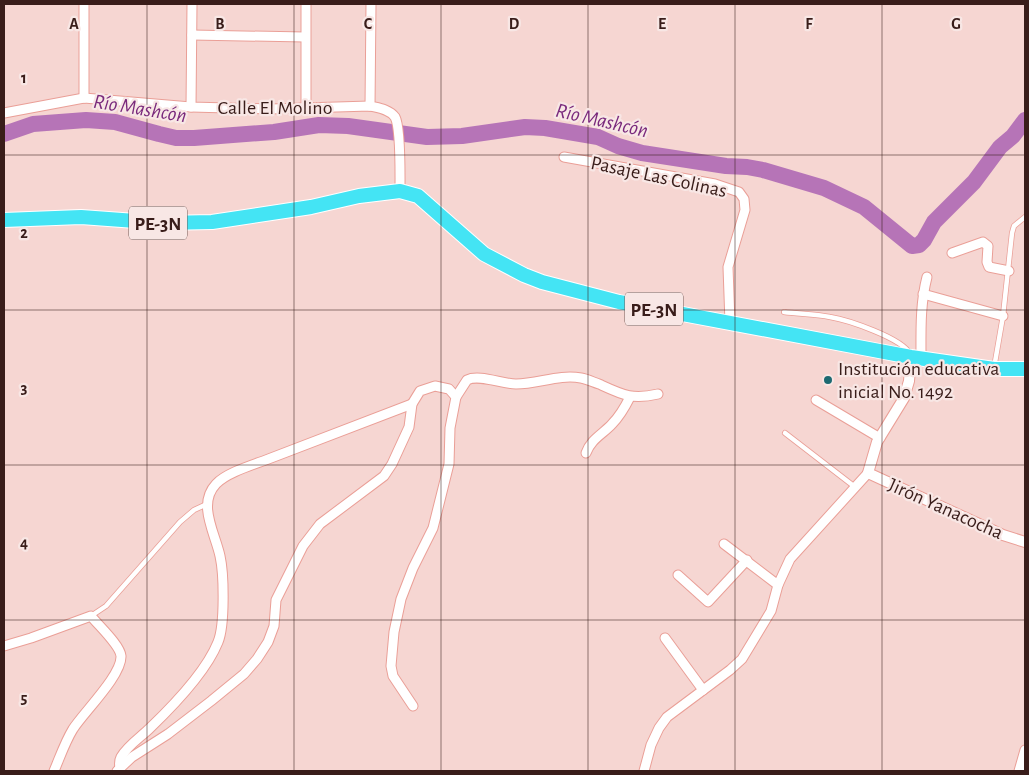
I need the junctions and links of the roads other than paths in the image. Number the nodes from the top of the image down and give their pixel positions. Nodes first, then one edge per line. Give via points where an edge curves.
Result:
1 (84, 4) edge
2 (192, 4) edge
3 (306, 4) edge
4 (371, 4) edge
5 (192, 35) junction
6 (305, 37) junction
7 (84, 98) junction
8 (370, 106) junction
9 (191, 107) junction
10 (306, 108) junction
11 (4, 113) edge
12 (564, 157) dead end
13 (400, 191) junction
14 (1025, 217) edge
15 (4, 220) edge
16 (952, 253) dead end
17 (1008, 271) junction
18 (927, 278) dead end
19 (923, 294) junction
20 (784, 312) dead end
21 (1003, 316) junction
22 (730, 323) junction
23 (916, 358) junction
24 (994, 369) junction
25 (1025, 369) edge
26 (658, 394) dead end
27 (456, 396) junction
28 (630, 397) junction
29 (816, 400) dead end
30 (412, 404) junction
31 (785, 434) dead end
32 (880, 438) junction
33 (586, 453) dead end
34 (868, 473) junction
35 (855, 487) junction
36 (208, 504) junction
37 (1025, 542) edge
38 (724, 544) dead end
39 (747, 560) junction
40 (678, 575) dead end
41 (778, 585) junction
42 (91, 616) junction
43 (665, 638) dead end
44 (4, 646) edge
45 (703, 690) junction
46 (413, 706) dead end
47 (1025, 750) edge
48 (118, 769) edge
49 (54, 771) edge
50 (644, 771) edge
51 (1019, 771) edge

1 - 7 street
2 - 5 street
3 - 6 street
4 - 8 street
5 - 6 street
5 - 9 street
6 - 10 street
7 - 9 street, Calle El Molino
7 - 11 street, Calle El Molino
8 - 10 street, Calle El Molino
8 - 13 street, Calle El Molino via 390,112 395,118 400,143
9 - 10 street, Calle El Molino
12 - 22 street, Pasaje Las Colinas via 705,182 739,192 744,199 745,210 728,267
13 - 15 highway, PE-3N via 212,222 163,223 81,217
13 - 22 highway, PE-3N via 418,196 484,254 524,276 619,302
14 - 17 lane via 1014,226
16 - 17 street via 984,242 988,246 990,267
17 - 21 lane
18 - 19 street
19 - 21 street
19 - 23 street
20 - 23 lane via 832,317 854,324 890,338
21 - 24 lane
22 - 23 highway, PE-3N
23 - 24 highway, PE-3N
23 - 32 street via 904,398
24 - 25 highway, PE-3N
26 - 28 street
27 - 28 street via 472,378 522,384 574,377
27 - 30 street via 449,389 435,386 420,392
27 - 46 street via 450,428 449,464 438,510 400,599 394,632 393,676
28 - 33 street via 622,413 590,443
29 - 32 street
30 - 36 street via 222,479 210,492
30 - 48 street via 409,427 384,476 320,524 303,546 276,600 274,626 257,659 211,701
31 - 35 lane
32 - 34 street
34 - 35 street
34 - 37 street, Jirón Yanacocha
35 - 41 street via 790,559
36 - 42 lane via 194,510 180,522 106,606
36 - 48 street via 210,524 220,556 223,600 219,640 208,662 182,695 125,751
38 - 39 street
39 - 40 street via 708,602
39 - 41 street
41 - 45 street via 771,610 742,659
42 - 44 street
42 - 49 street via 117,646 121,655 120,665 73,729
43 - 45 street
45 - 50 street via 667,717 659,728
47 - 51 street

